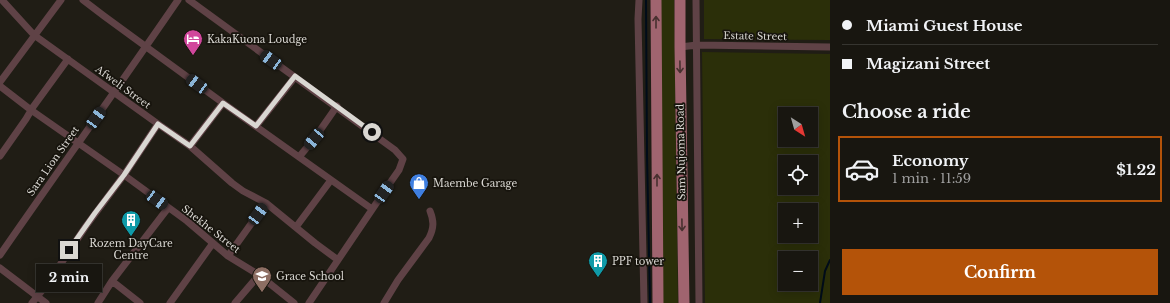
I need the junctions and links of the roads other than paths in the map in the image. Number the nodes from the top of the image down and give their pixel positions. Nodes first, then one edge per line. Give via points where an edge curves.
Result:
1 (2, 0) edge
2 (61, 0) edge
3 (83, 0) edge
4 (178, 0) edge
5 (189, 0) edge
6 (638, 0) edge
7 (656, 0) edge
8 (680, 0) edge
9 (696, 0) edge
10 (34, 35) junction
11 (697, 45) junction
12 (146, 46) junction
13 (680, 47) junction
14 (830, 47) edge
15 (68, 59) junction
16 (295, 76) junction
17 (0, 82) edge
18 (0, 86) edge
19 (114, 93) junction
20 (223, 103) junction
21 (337, 106) junction
22 (31, 110) junction
23 (158, 124) junction
24 (256, 126) junction
25 (78, 143) junction
26 (190, 146) junction
27 (0, 156) edge
28 (298, 157) junction
29 (124, 175) junction
30 (330, 180) junction
31 (266, 203) junction
32 (168, 208) junction
33 (372, 209) junction
34 (430, 211) dead end
35 (296, 227) junction
36 (213, 243) junction
37 (0, 255) edge
38 (228, 256) junction
39 (338, 260) junction
40 (0, 268) edge
41 (259, 275) junction
42 (112, 281) junction
43 (37, 297) junction
44 (32, 303) edge
45 (46, 303) edge
46 (98, 303) edge
47 (140, 303) edge
48 (170, 303) edge
49 (235, 303) edge
50 (294, 303) edge
51 (309, 303) edge
52 (384, 303) edge
53 (644, 303) edge
54 (658, 303) edge
55 (684, 303) edge
56 (699, 303) edge

1 - 10 street, Afweli Street
2 - 10 street
3 - 12 street
4 - 12 street, Sara Lion Street
5 - 16 street
6 - 53 street
54 -> 7 main road
8 - 13 main road, Sam Nujoma Road
9 - 11 street
10 - 15 street, Afweli Street
10 - 17 street
11 - 13 street, Estate Street
11 - 14 street, Estate Street
11 - 56 street
12 - 19 street, Sara Lion Street
12 - 20 street
13 -> 55 main road, Sam Nujoma Road
15 - 19 street, Afweli Street
15 - 22 street
16 - 21 street
16 - 24 street
18 - 22 street, Shekhe Street
19 - 23 street, Afweli Street
19 - 25 street, Sara Lion Street
20 - 24 street
20 - 26 street
21 - 28 street
21 - 33 street via 395,150 402,159 399,170
22 - 25 street, Shekhe Street
22 - 27 street
23 - 26 street, Afweli Street
23 - 29 street
24 - 28 street
25 - 29 street, Shekhe Street
25 - 37 street, Sara Lion Street
26 - 31 street, Afweli Street via 243,192
28 - 30 street
29 - 32 street, Shekhe Street
29 - 43 street
30 - 33 street
30 - 35 street
31 - 35 street, Afweli Street
31 - 38 street
32 - 36 street, Shekhe Street
32 - 42 street
33 - 39 street
34 - 52 street via 433,231
35 - 39 street, Afweli Street
36 - 38 street, Shekhe Street
36 - 48 street
38 - 41 street, Shekhe Street
39 - 51 street
40 - 43 street
41 - 49 street
41 - 50 street, Shekhe Street
42 - 46 street
42 - 47 street
43 - 44 street
43 - 45 street

